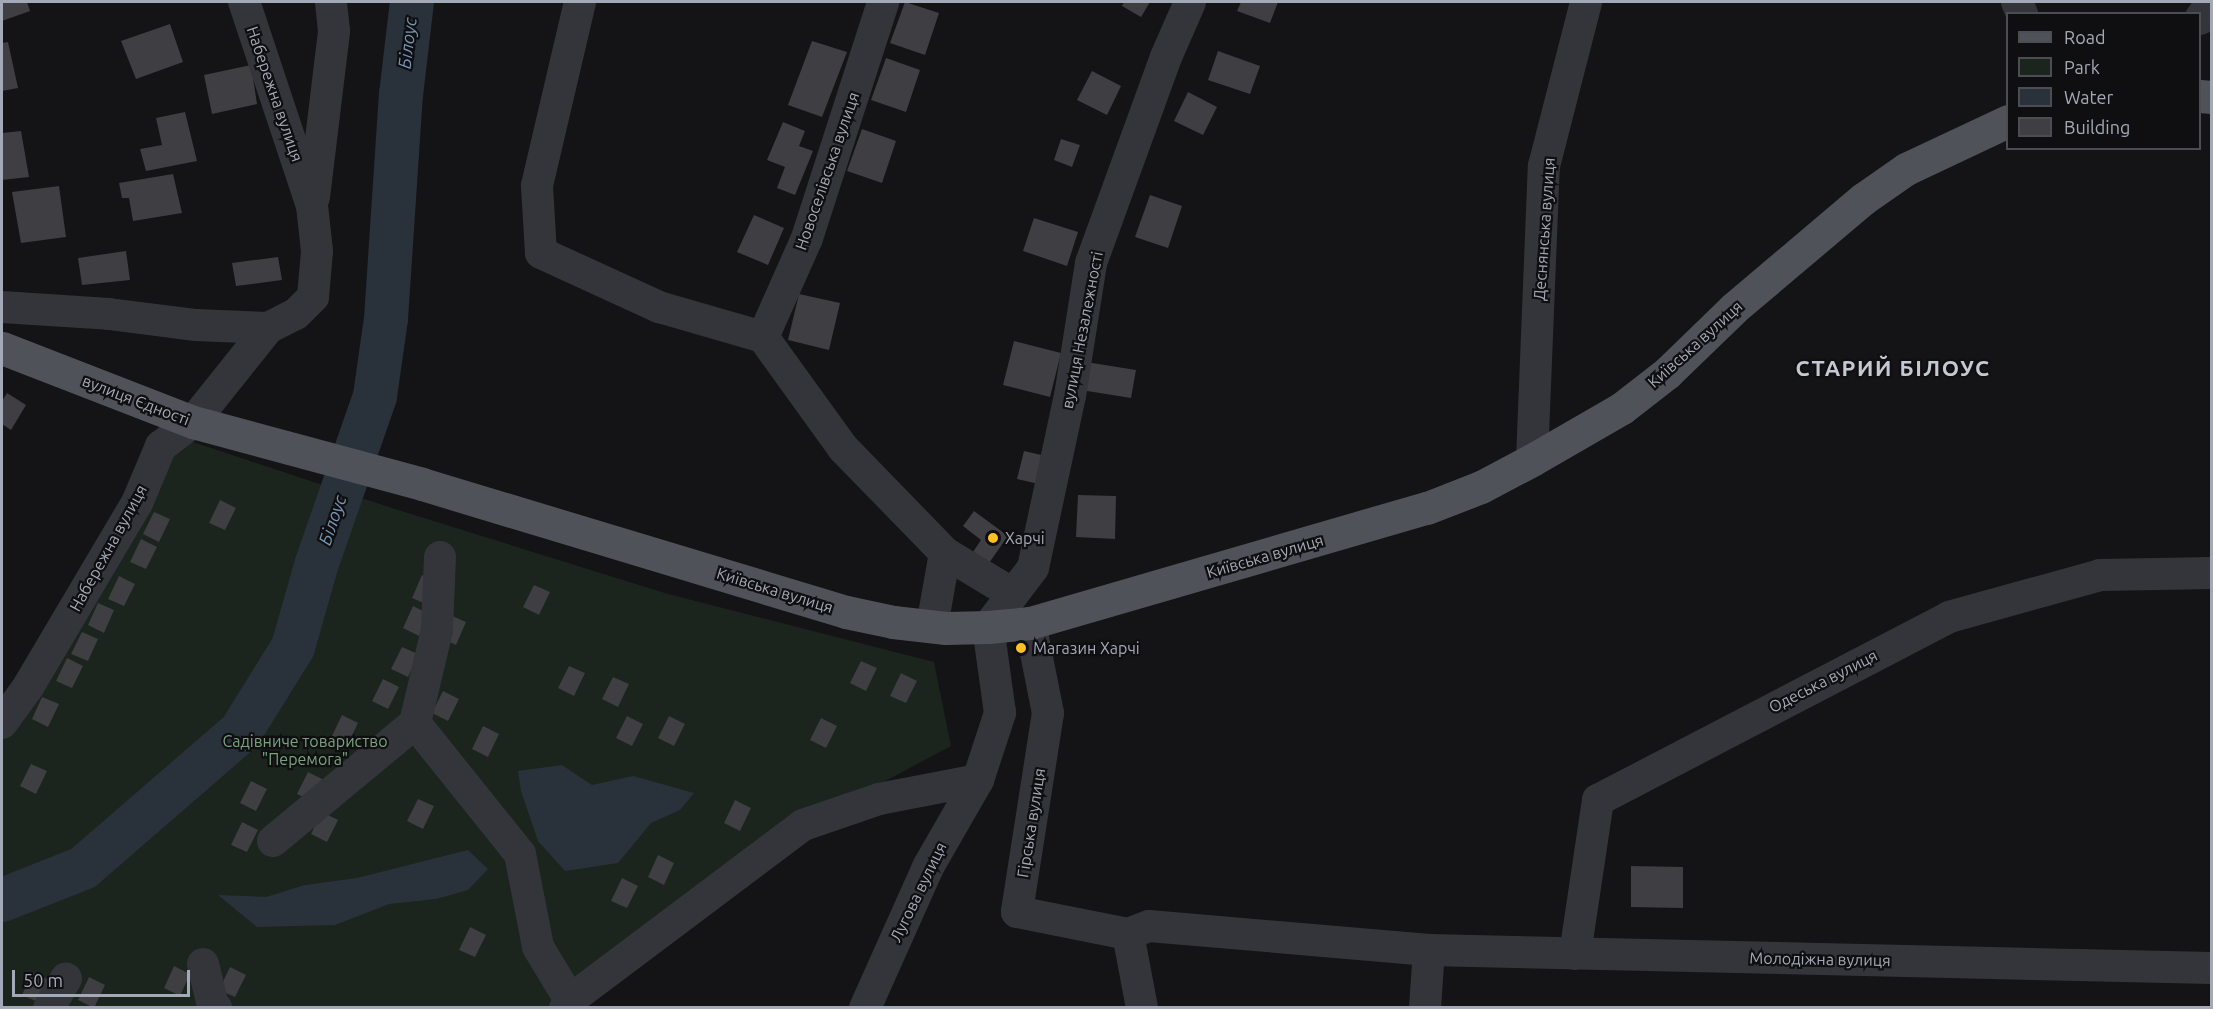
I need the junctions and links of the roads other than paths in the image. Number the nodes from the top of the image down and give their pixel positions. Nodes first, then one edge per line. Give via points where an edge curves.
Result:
1 (244, 2) edge
2 (331, 2) edge
3 (580, 2) edge
4 (883, 2) edge
5 (1190, 2) edge
6 (1586, 2) edge
7 (2211, 2) edge
8 (2201, 16) edge
9 (2006, 121) edge
10 (312, 206) junction
11 (2, 307) edge
12 (268, 328) junction
13 (763, 337) junction
14 (2, 348) edge
15 (193, 422) junction
16 (1532, 460) junction
17 (422, 484) joint
18 (945, 553) junction
19 (440, 557) dead end
20 (2211, 573) edge
21 (1013, 594) junction
22 (1030, 623) junction
23 (932, 626) junction
24 (988, 627) junction
25 (2, 723) edge
26 (415, 723) junction
27 (978, 780) junction
28 (273, 841) dead end
29 (1128, 934) junction
30 (1429, 950) junction
31 (1575, 954) junction
32 (203, 964) dead end
33 (2211, 968) edge
34 (66, 978) dead end
35 (567, 1004) edge
36 (49, 1008) edge
37 (216, 1008) edge
38 (865, 1008) edge
39 (1142, 1008) edge
40 (1425, 1008) edge

1 - 10 street, Набережна вулиця
2 - 10 street via 334,32
3 - 13 street via 537,186 541,253 658,307
4 - 13 street, Новоселівська вулиця via 807,238
5 - 21 street, вулиця Незалежності via 1091,263 1070,396 1033,568
6 - 16 street, Деснянська вулиця via 1544,166
7 - 8 street
9 - 16 main road, Київська вулиця via 1906,169 1863,199 1743,301 1667,373 1622,408
10 - 12 street, Набережна вулиця via 317,251 313,297 296,314
11 - 12 street
12 - 15 street, Набережна вулиця
13 - 18 street via 843,448
14 - 15 main road, вулиця Єдності
15 - 17 main road, вулиця Єдності
15 - 25 street, Набережна вулиця via 161,446 137,503 28,687
16 - 22 main road, Київська вулиця via 1481,487 1426,508
17 - 23 main road, Київська вулиця via 846,612
18 - 21 street
18 - 23 street
19 - 26 street via 437,630
20 - 31 street, Одеська вулиця via 2100,575 1949,617 1598,800
21 - 24 street, вулиця Незалежності
22 - 24 main road, Київська вулиця
22 - 29 street, Гірська вулиця via 1048,713 1017,912
23 - 24 main road, Київська вулиця
24 - 27 street, Лугова вулиця via 1000,714
26 - 28 street
26 - 35 street via 520,854 538,947
27 - 35 street via 879,799 803,825
27 - 38 street, Лугова вулиця via 928,867
29 - 30 street, Молодіжна вулиця via 1149,926
29 - 39 street
30 - 31 street, Молодіжна вулиця
30 - 40 street
31 - 33 street, Молодіжна вулиця
32 - 37 street
34 - 36 street

